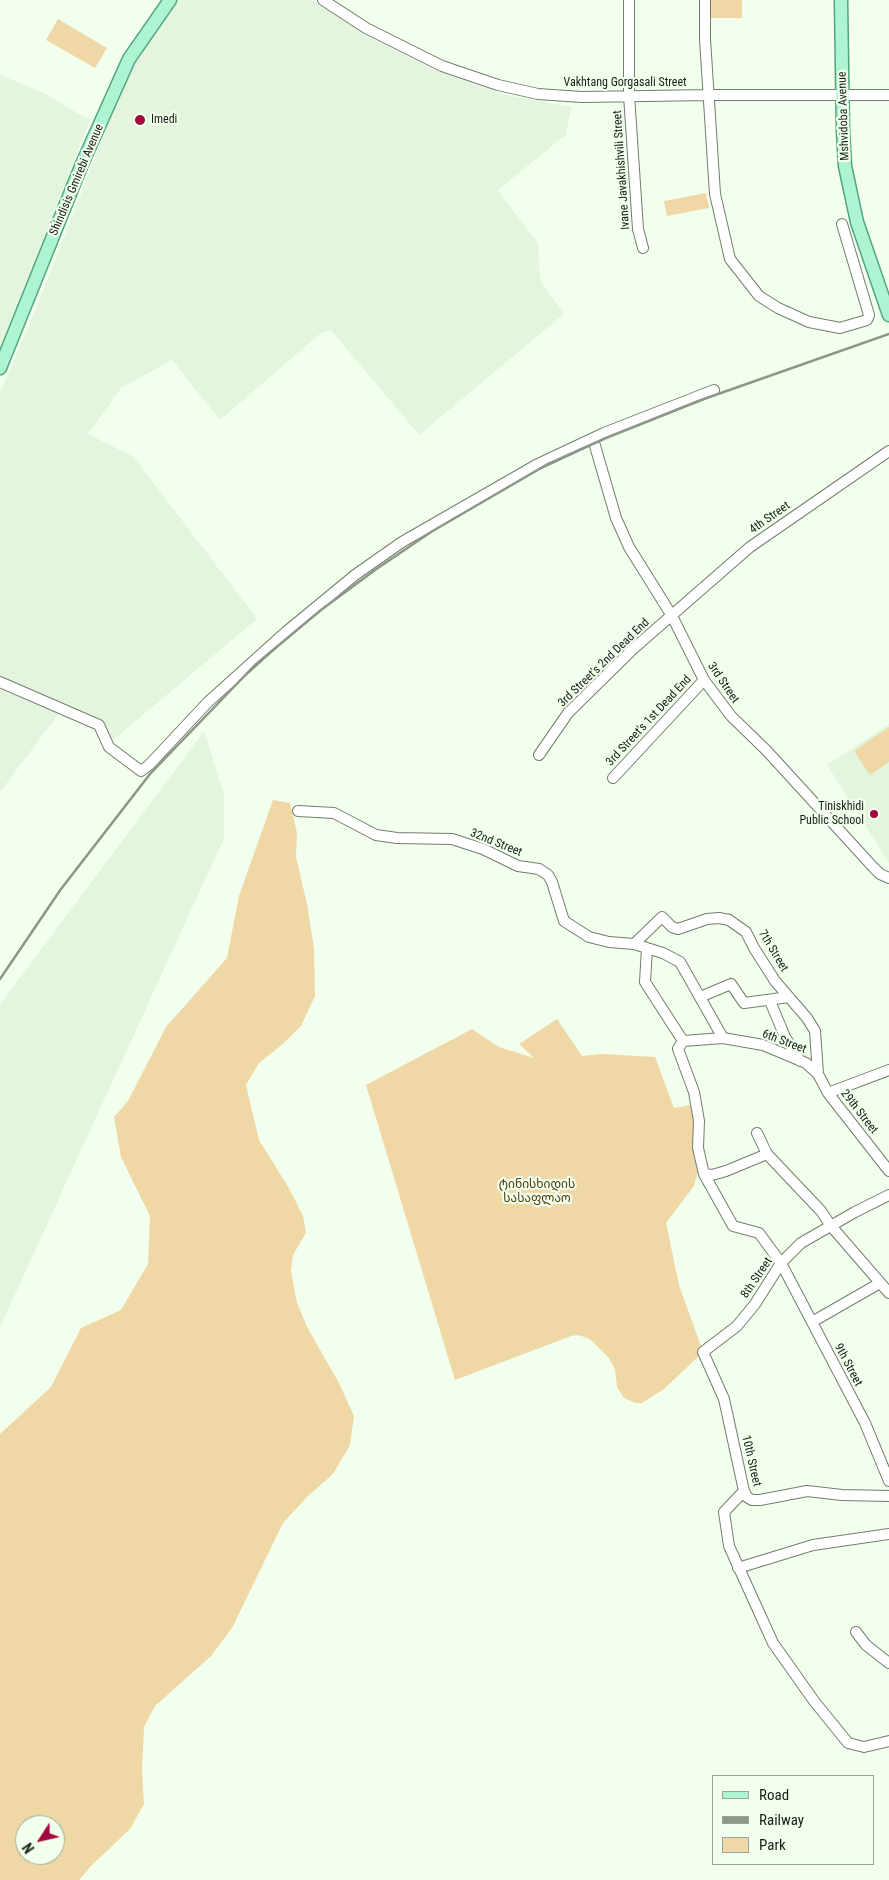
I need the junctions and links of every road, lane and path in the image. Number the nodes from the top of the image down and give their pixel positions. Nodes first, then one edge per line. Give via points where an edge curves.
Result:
1 (170, 0) edge
2 (323, 0) edge
3 (629, 0) edge
4 (705, 0) edge
5 (841, 0) edge
6 (842, 94) junction
7 (709, 95) junction
8 (889, 95) edge
9 (629, 96) junction
10 (842, 224) dead end
11 (643, 248) dead end
12 (889, 316) edge
13 (0, 368) edge
14 (714, 390) dead end
15 (593, 439) junction
16 (889, 450) edge
17 (672, 616) junction
18 (704, 680) junction
19 (0, 682) edge
20 (539, 754) dead end
21 (613, 778) dead end
22 (298, 811) dead end
23 (889, 878) edge
24 (634, 944) junction
25 (647, 948) junction
26 (700, 997) junction
27 (789, 997) junction
28 (770, 1001) junction
29 (723, 1038) junction
30 (683, 1041) junction
31 (800, 1061) junction
32 (889, 1070) edge
33 (818, 1074) junction
34 (828, 1093) junction
35 (757, 1133) dead end
36 (767, 1154) junction
37 (889, 1170) edge
38 (704, 1174) junction
39 (889, 1195) edge
40 (831, 1226) junction
41 (781, 1263) junction
42 (880, 1283) junction
43 (889, 1293) edge
44 (812, 1322) junction
45 (703, 1352) joint
46 (889, 1480) edge
47 (744, 1491) junction
48 (889, 1496) edge
49 (889, 1534) edge
50 (738, 1568) junction
51 (856, 1632) dead end
52 (889, 1663) edge
53 (889, 1742) edge

1 - 13 main road, Shindisis Gmirebi Avenue via 129,59 82,164
2 - 9 street, Vakhtang Gorgasali Street via 386,39 457,72 538,94
3 - 9 street, Ivane Javakhishvili Street
4 - 7 street
5 - 6 main road, Mshvidoba Avenue
6 - 7 street, Vakhtang Gorgasali Street
6 - 8 street, Vakhtang Gorgasali Street
6 - 12 main road, Mshvidoba Avenue via 845,166 857,222
7 - 9 street, Vakhtang Gorgasali Street
7 - 10 street via 715,194 730,259 759,296 809,322 840,328 867,320 869,315
9 - 11 street, Ivane Javakhishvili Street via 638,229
14 - 15 street
15 - 17 street, 3rd Street via 616,518 629,547
15 - 19 street via 536,465 467,503 355,575 208,702 141,772 109,746 99,725
16 - 17 street, 4th Street via 750,547
17 - 18 street, 3rd Street
17 - 20 street, 3rd Street's 2nd Dead End via 568,713
18 - 21 street, 3rd Street's 1st Dead End
18 - 23 street, 3rd Street via 731,716 873,867
22 - 24 street, 32nd Street via 334,812 376,835 452,839 518,866 539,869 552,882 564,921 589,937
24 - 25 street, 32nd Street
24 - 27 street, 7th Street via 662,917 678,929 707,919 729,920 746,932 775,981
25 - 26 street, 32nd Street via 680,962
25 - 30 street via 645,982
26 - 28 street via 731,984 744,1003
26 - 29 street, 32nd Street
27 - 28 street
27 - 33 street, 7th Street via 815,1032
28 - 31 street via 784,1037
29 - 30 street, 6th Street
29 - 31 street, 6th Street via 762,1045
30 - 38 street, 9th Street via 678,1049 694,1092 699,1121 698,1148
31 - 33 street, 6th Street
32 - 34 street
33 - 34 street, 6th Street
34 - 37 street, 29th Street
35 - 36 street
36 - 38 street via 726,1171
36 - 40 street
38 - 41 street, 9th Street via 732,1226 759,1233
39 - 40 street, 8th Street
40 - 41 street, 8th Street via 801,1243
40 - 42 street
41 - 44 street, 9th Street
41 - 45 street, 8th Street via 737,1326
42 - 43 street
42 - 44 street
44 - 46 street, 9th Street via 865,1423
45 - 47 street, 10th Street via 724,1399
47 - 48 street, 10th Street via 752,1500 807,1491
47 - 50 street via 724,1512 729,1546
49 - 50 street via 813,1545
50 - 53 street via 774,1643 848,1743 864,1747
51 - 52 street via 866,1645

